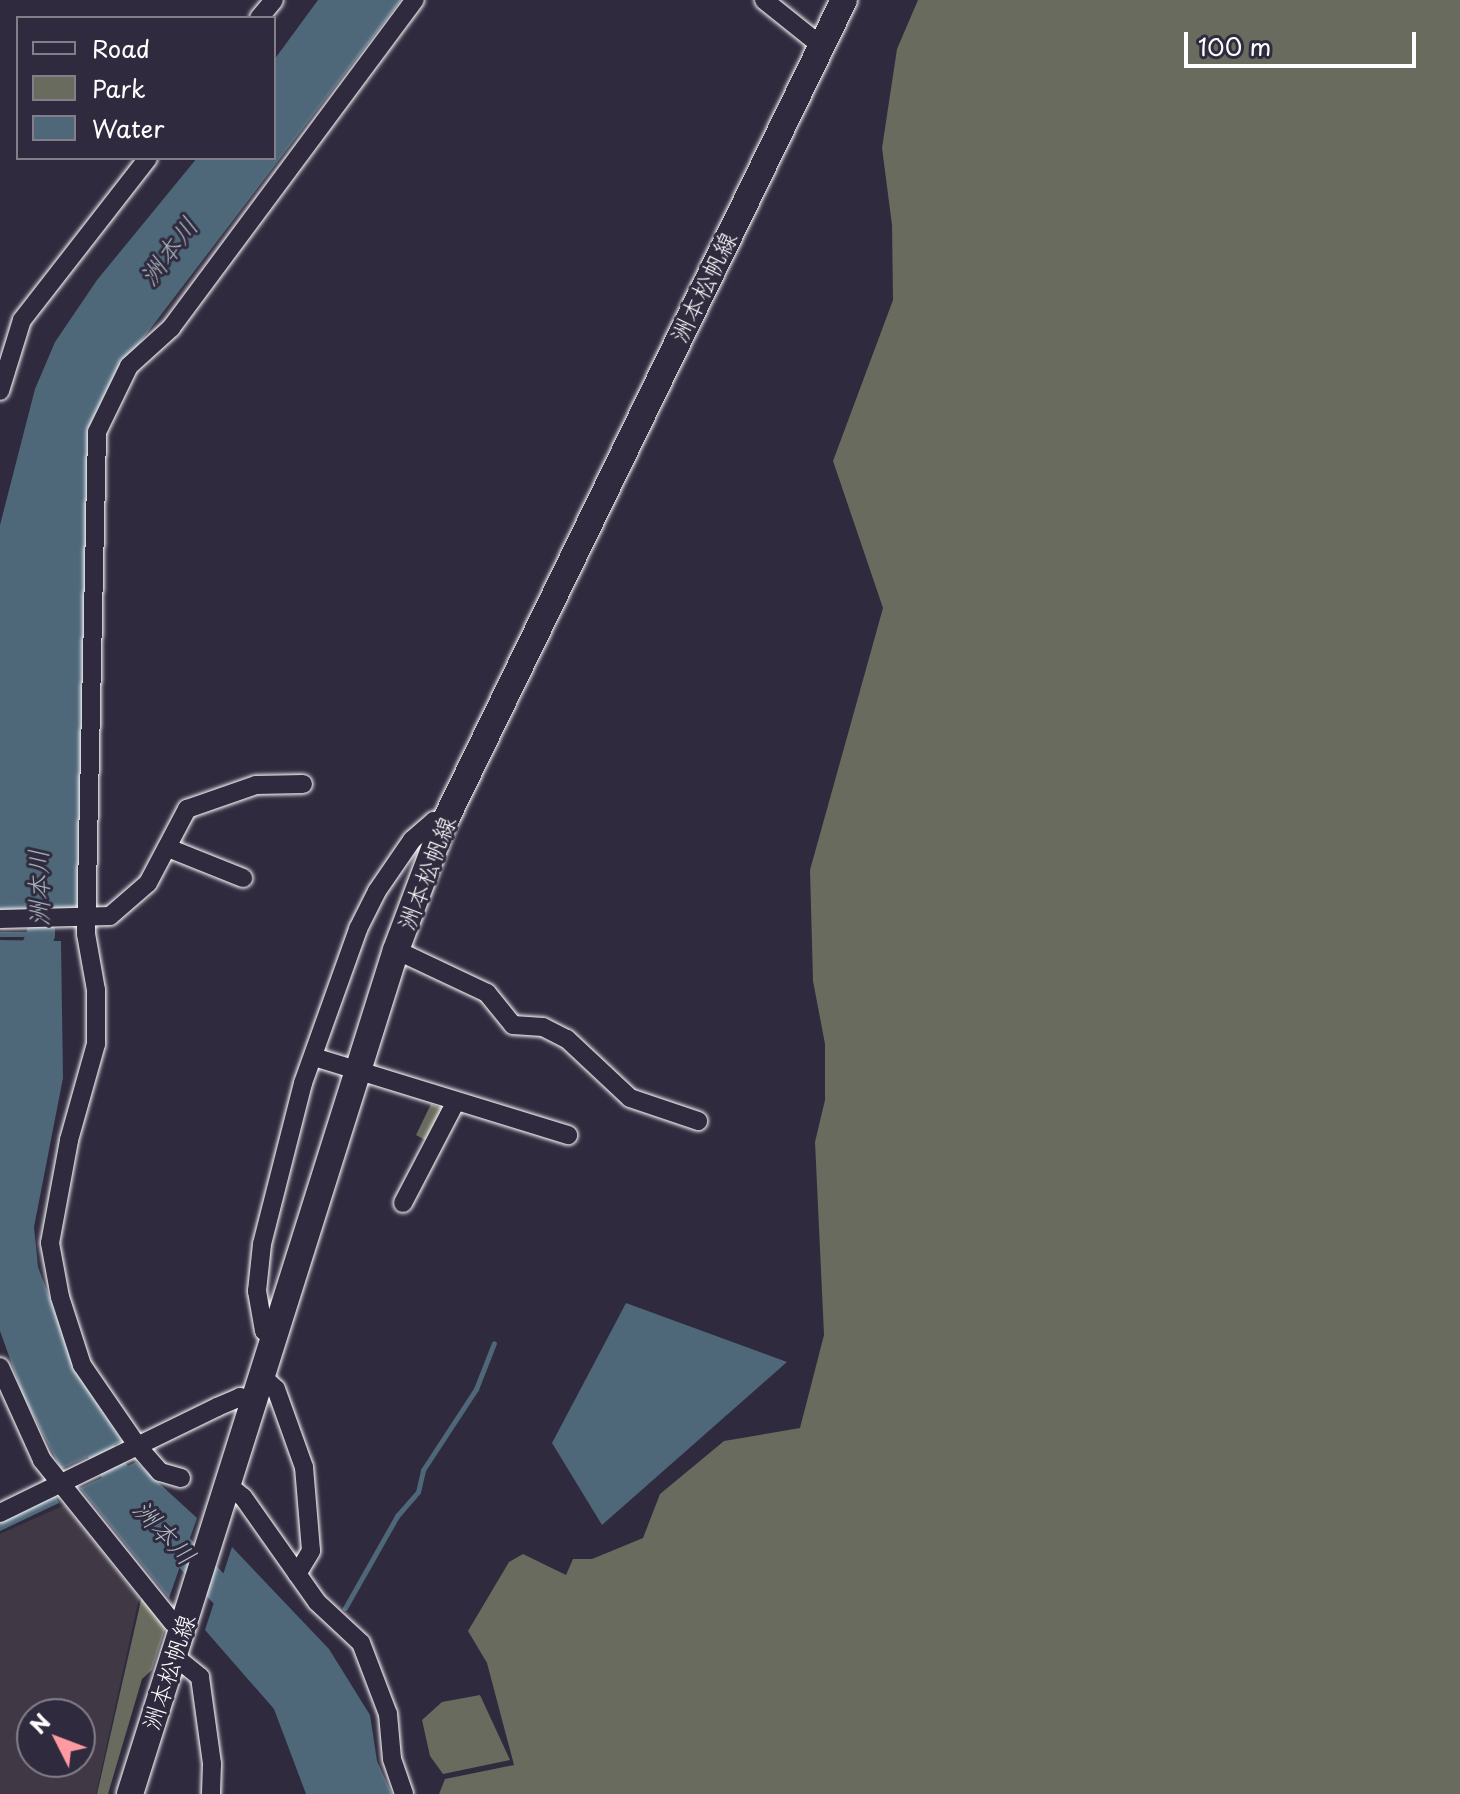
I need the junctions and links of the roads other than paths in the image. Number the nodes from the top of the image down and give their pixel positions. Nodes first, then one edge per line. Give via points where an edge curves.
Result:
1 (274, 0) edge
2 (415, 0) edge
3 (764, 0) edge
4 (844, 0) edge
5 (261, 16) edge
6 (819, 44) junction
7 (146, 160) edge
8 (0, 391) edge
9 (303, 784) dead end
10 (443, 825) junction
11 (168, 848) junction
12 (243, 878) dead end
13 (84, 918) junction
14 (0, 919) edge
15 (396, 950) junction
16 (314, 1057) junction
17 (359, 1071) junction
18 (455, 1103) junction
19 (698, 1121) dead end
20 (568, 1135) dead end
21 (403, 1203) dead end
22 (275, 1334) junction
23 (0, 1367) edge
24 (262, 1376) junction
25 (254, 1402) junction
26 (136, 1449) junction
27 (181, 1478) dead end
28 (63, 1484) junction
29 (225, 1494) junction
30 (0, 1513) edge
31 (297, 1574) junction
32 (178, 1622) junction
33 (173, 1655) junction
34 (130, 1794) edge
35 (211, 1794) edge
36 (404, 1794) edge

1 - 5 street
2 - 13 street via 171,328 129,366 103,413 92,461
3 - 6 street
4 - 6 main road, 洲本松帆線
6 - 10 main road, 洲本松帆線
7 - 8 street via 22,320
9 - 11 street via 256,785 208,799 187,809
10 - 15 main road, 洲本松帆線
10 - 16 street via 434,821 412,840 377,891 358,929
11 - 12 street
11 - 13 street via 148,883 119,910
13 - 14 street
13 - 26 street via 96,1044 69,1140 50,1243 60,1297 82,1365
15 - 17 main road, 洲本松帆線
15 - 19 street via 487,993 513,1025 543,1027 567,1039 630,1098
16 - 17 street
16 - 22 street via 262,1244 257,1291 264,1331
17 - 18 street
17 - 22 main road, 洲本松帆線
18 - 20 street
18 - 21 street
22 - 24 main road, 洲本松帆線
23 - 28 street via 33,1444
24 - 25 main road, 洲本松帆線
24 - 31 street via 276,1389 304,1467 311,1551
25 - 26 street via 240,1397
25 - 29 main road, 洲本松帆線
26 - 27 street via 160,1472
26 - 28 street
28 - 30 street
28 - 32 street
29 - 31 street via 243,1497
29 - 32 main road, 洲本松帆線
31 - 36 street via 317,1602 361,1643 372,1665
32 - 33 main road, 洲本松帆線
33 - 34 main road, 洲本松帆線
33 - 35 street via 200,1677

